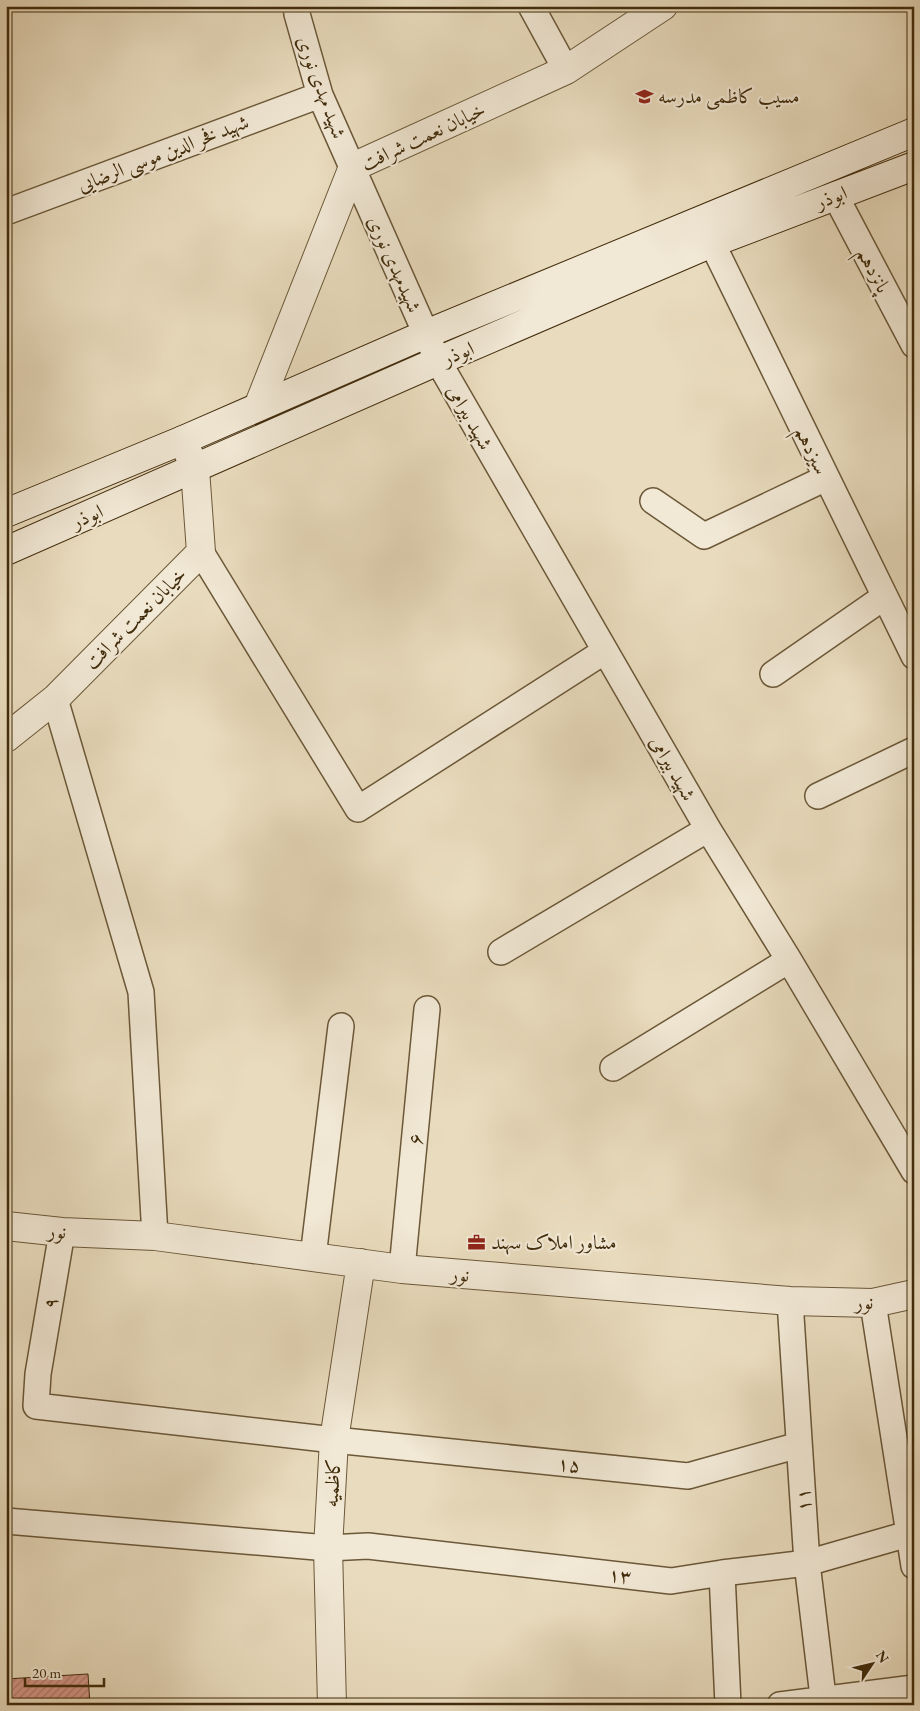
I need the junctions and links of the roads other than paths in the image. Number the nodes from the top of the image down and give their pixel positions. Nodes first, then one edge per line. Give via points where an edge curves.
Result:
1 (531, 6) edge
2 (663, 6) edge
3 (300, 9) edge
4 (566, 70) junction
5 (320, 95) junction
6 (914, 132) edge
7 (914, 166) edge
8 (352, 167) junction
9 (835, 195) junction
10 (6, 212) edge
11 (712, 243) junction
12 (426, 334) junction
13 (914, 345) edge
14 (438, 361) junction
15 (258, 406) junction
16 (183, 440) junction
17 (195, 469) junction
18 (826, 478) junction
19 (653, 501) dead end
20 (6, 513) edge
21 (6, 552) edge
22 (200, 552) junction
23 (884, 597) junction
24 (606, 651) junction
25 (914, 656) edge
26 (773, 674) dead end
27 (55, 699) junction
28 (6, 738) edge
29 (914, 750) edge
30 (818, 796) dead end
31 (708, 829) junction
32 (501, 952) dead end
33 (789, 960) junction
34 (427, 1009) dead end
35 (340, 1026) dead end
36 (613, 1068) dead end
37 (914, 1171) edge
38 (6, 1226) edge
39 (62, 1232) junction
40 (155, 1236) junction
41 (313, 1257) junction
42 (361, 1263) junction
43 (402, 1269) junction
44 (914, 1294) edge
45 (790, 1301) junction
46 (873, 1303) junction
47 (334, 1440) junction
48 (799, 1445) junction
49 (6, 1521) edge
50 (908, 1534) junction
51 (328, 1548) junction
52 (807, 1563) junction
53 (914, 1566) edge
54 (722, 1572) junction
55 (914, 1688) edge
56 (823, 1702) edge
57 (332, 1705) edge
58 (728, 1705) edge
59 (780, 1705) edge

1 - 4 street
2 - 4 street, خیابان نعمت شرافت
3 - 5 street, شهید مهدی نوری
4 - 8 street, خیابان نعمت شرافت
5 - 8 street, شهید مهدی نوری
5 - 10 street, شهید فخر الدین موسی الرضایی
6 - 12 street, ابوذر
7 - 9 street, ابوذر
8 - 12 street, شهیدمهدی نوری
8 - 15 street, خیابان نعمت شرافت
9 - 11 street, ابوذر
9 - 13 street, پانزدهم
11 - 14 street, ابوذر
11 - 18 street, سیزدهم
12 - 14 street, شهیدمهدی نوری
12 - 15 street, ابوذر
14 - 17 street, ابوذر
14 - 24 street, شهید بیرامی
15 - 16 street, ابوذر
16 - 17 street, خیابان نعمت شرافت
16 - 20 street, ابوذر
17 - 21 street, ابوذر
17 - 22 street, خیابان نعمت شرافت
18 - 19 street via 704,536
18 - 23 street, سیزدهم
22 - 24 street via 358,809
22 - 27 street, خیابان نعمت شرافت
23 - 25 street, سیزدهم
23 - 26 street
24 - 31 street, شهید بیرامی
27 - 28 street, خیابان نعمت شرافت
27 - 40 street via 141,992
29 - 30 street
31 - 32 street
31 - 33 street, شهید بیرامی
33 - 36 street
33 - 37 street, شهید بیرامی
34 - 43 street, ۶
35 - 41 street
38 - 39 street, نور
39 - 40 street, نور
39 - 47 street, ۹ via 38,1374 36,1406
40 - 41 street, نور
41 - 42 street, نور
42 - 43 street, نور
42 - 47 street, کاظمیه
43 - 45 street, نور
44 - 46 street, نور
45 - 46 street, نور
45 - 48 street, ۱۱
46 - 50 street
47 - 48 street, ۱۵ via 688,1476
47 - 51 street, کاظمیه
48 - 52 street, ۱۱
49 - 51 street, ۱۳
50 - 52 street, ۱۳
50 - 53 street
51 - 54 street, ۱۳ via 368,1546 671,1581
51 - 57 street, کاظمیه
52 - 54 street, ۱۳
52 - 56 street, ۱۱
54 - 58 street
55 - 56 street
56 - 59 street

